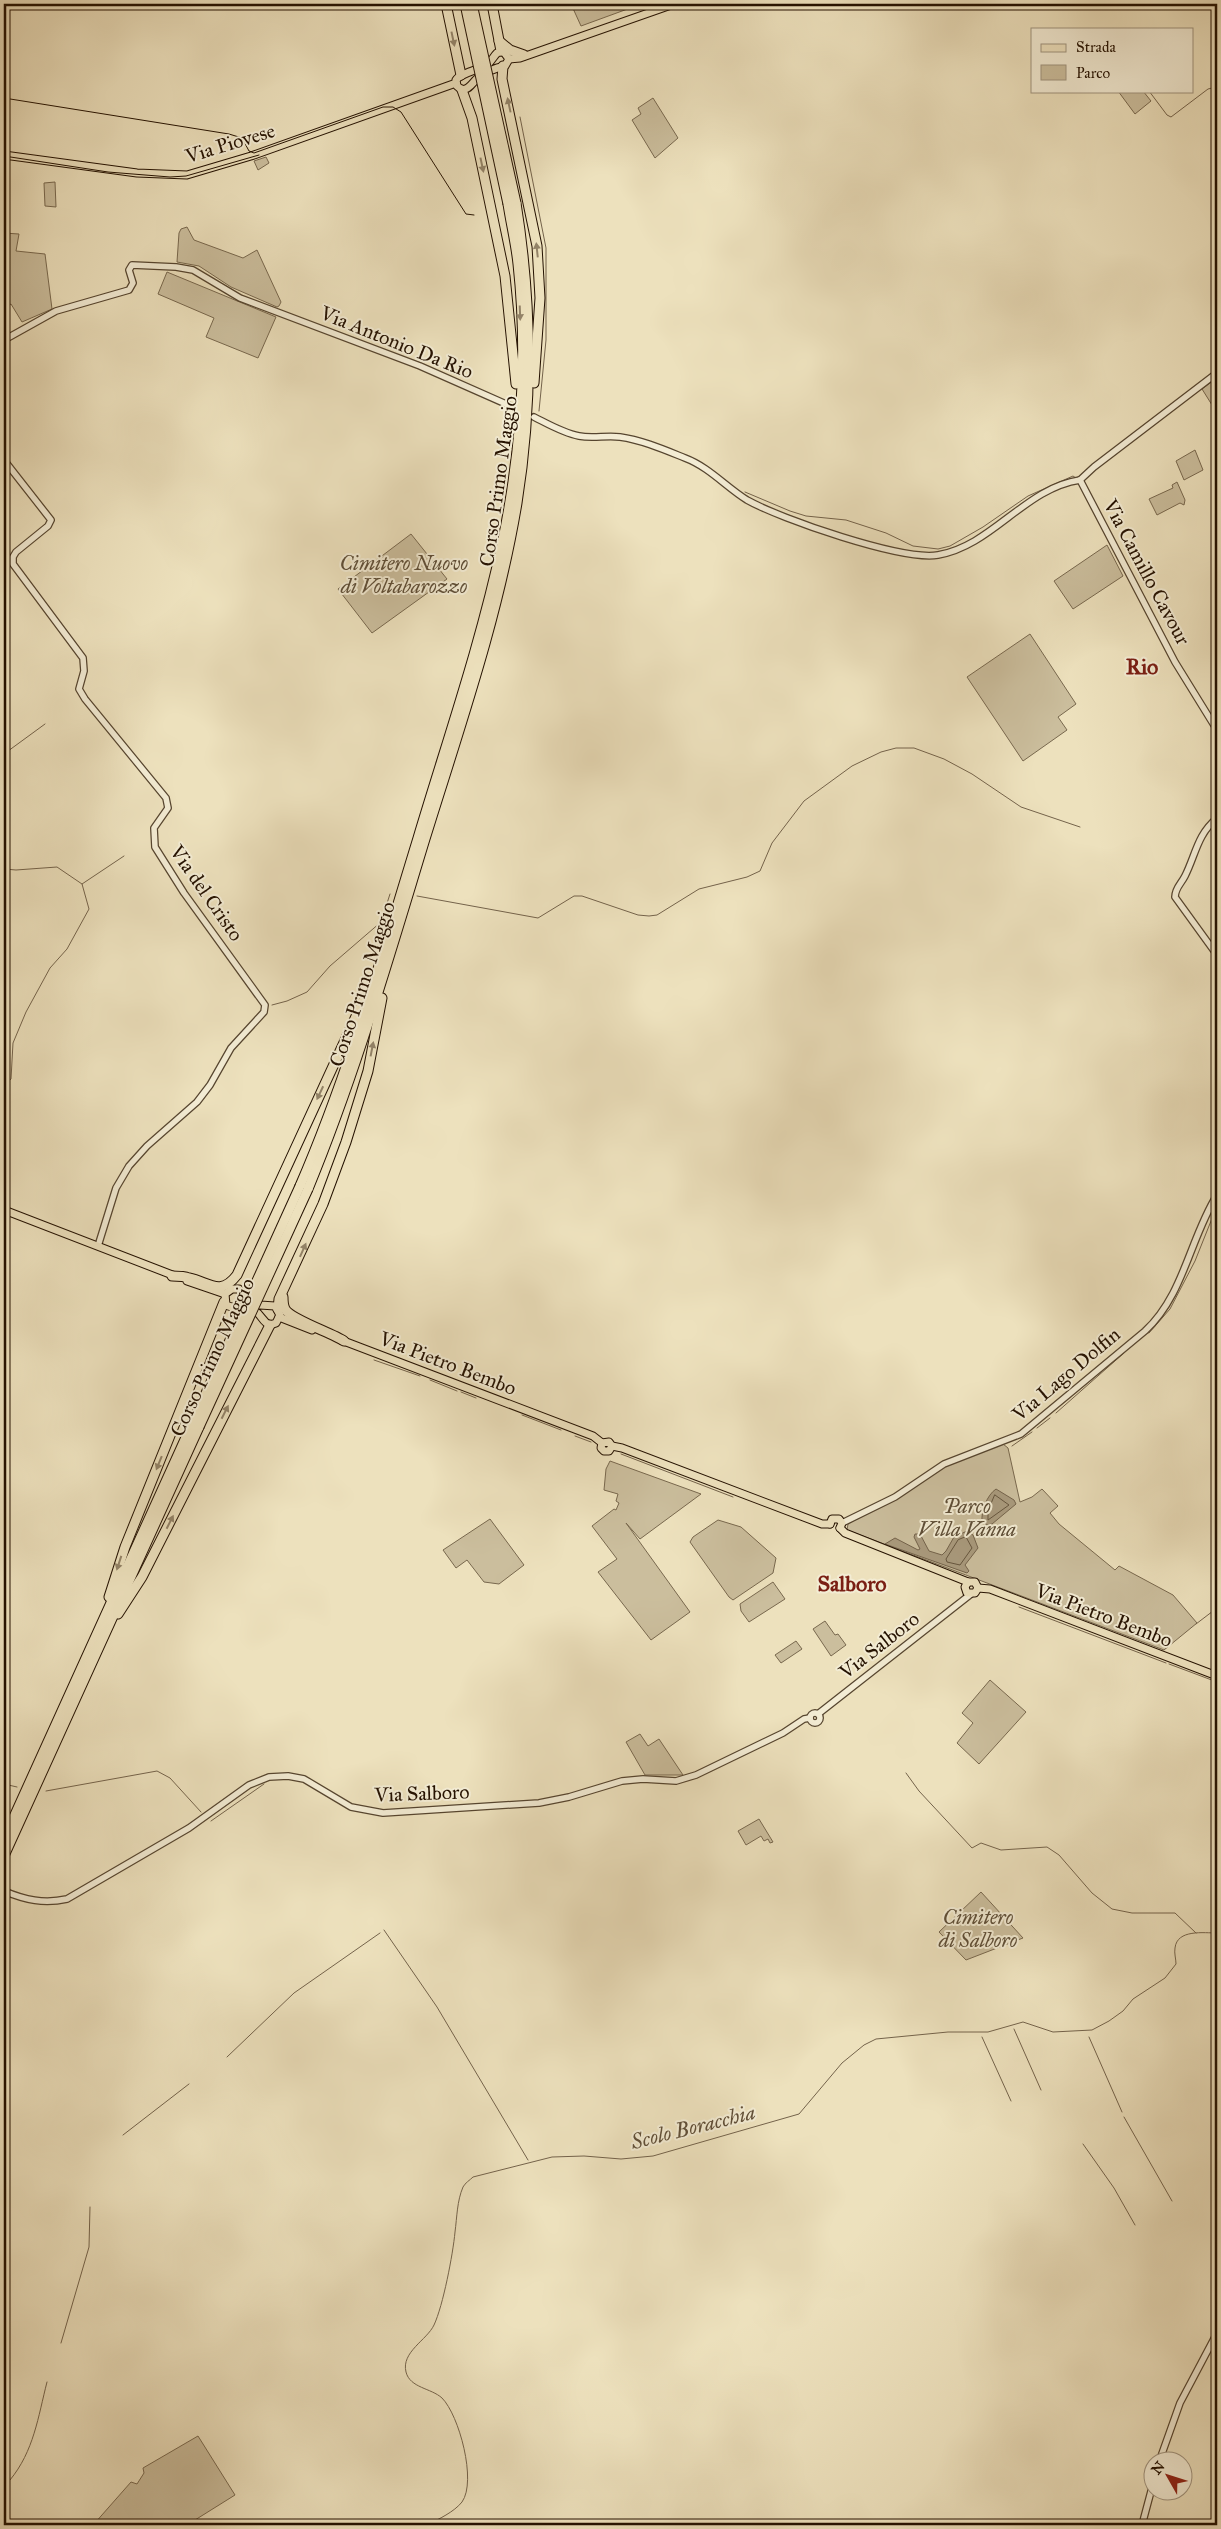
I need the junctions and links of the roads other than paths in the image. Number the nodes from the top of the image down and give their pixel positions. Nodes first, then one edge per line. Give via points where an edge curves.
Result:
1 (446, 4) edge
2 (464, 4) edge
3 (472, 4) edge
4 (492, 4) edge
5 (674, 4) edge
6 (499, 41) junction
7 (501, 51) junction
8 (524, 55) junction
9 (506, 62) junction
10 (483, 70) junction
11 (461, 74) junction
12 (459, 87) junction
13 (4, 155) edge
14 (4, 340) edge
15 (1217, 373) edge
16 (515, 408) dead end
17 (534, 417) dead end
18 (519, 455) junction
19 (4, 460) edge
20 (1080, 480) junction
21 (1217, 730) edge
22 (1217, 818) edge
23 (393, 945) junction
24 (1217, 955) edge
25 (380, 962) junction
26 (304, 1187) junction
27 (1217, 1195) edge
28 (4, 1210) edge
29 (98, 1246) junction
30 (237, 1275) junction
31 (172, 1276) junction
32 (283, 1294) junction
33 (227, 1295) junction
34 (279, 1313) junction
35 (270, 1325) junction
36 (344, 1341) junction
37 (841, 1526) junction
38 (966, 1585) junction
39 (978, 1588) junction
40 (971, 1594) junction
41 (959, 1602) junction
42 (89, 1660) junction
43 (1217, 1676) edge
44 (4, 1839) edge
45 (4, 1856) edge
46 (4, 1891) edge
47 (1217, 2333) edge
48 (1163, 2452) edge
49 (1148, 2502) edge
50 (1142, 2525) edge

1 -> 11 highway
2 - 10 highway, bridge
3 - 10 highway, bridge
4 - 6 highway
5 - 8 main road, Via Piovese
6 - 7 highway
6 - 8 highway
7 - 9 main road via 508,55
7 - 11 main road via 474,72
8 - 9 main road, Via Piovese
9 - 12 main road, Via Piovese via 479,77 467,89
18 -> 9 highway via 530,419 537,353 539,272 533,221 502,79
10 - 18 highway, Corso Primo Maggio, bridge via 522,264
11 - 12 main road
12 - 13 main road, Via Piovese via 187,175 137,173
12 -> 18 highway via 472,118 505,276
14 - 16 street, Via Antonio Da Rio via 66,306 129,290 133,283 130,266 133,264 176,267 193,270 233,294 267,309 420,366
15 - 20 street
17 - 20 street via 578,436 621,437 672,452 698,463 734,491 770,511 802,524 920,556 944,554 963,546 1036,497
18 - 23 highway, Corso Primo Maggio via 517,502 501,581
18 - 25 highway, Corso Primo Maggio via 494,578
19 - 29 street, Via del Cristo via 51,520 16,552 13,564 83,658 84,671 79,689 85,699 163,792 168,805 154,828 156,847 184,893 263,1000 265,1009 231,1048 198,1102 128,1166 116,1188
20 - 21 street, Via Camillo Cavour via 1175,662
22 - 24 street via 1200,836 1175,897
23 - 26 highway, Corso Primo Maggio via 353,1072
32 -> 23 highway via 335,1173 363,1088
25 - 26 highway, Corso Primo Maggio
25 -> 30 highway
26 - 42 highway, Corso Primo Maggio, bridge
27 - 37 street, Via Lago Dolfin via 1168,1302 1145,1331 1021,1434 944,1464 895,1497
28 - 29 main road, Via Pietro Bembo
29 - 31 main road, Via Pietro Bembo
30 - 31 highway via 224,1286 216,1287
30 - 33 highway
31 - 33 main road, Via Pietro Bembo
32 - 34 highway via 279,1299
32 - 36 highway via 284,1308 292,1317
33 - 34 main road, Via Pietro Bembo via 239,1289 248,1299 260,1305 272,1305
33 - 35 main road, Via Pietro Bembo via 231,1308 245,1307
33 -> 42 highway via 125,1547
34 - 35 main road
34 - 36 main road, Via Pietro Bembo
42 -> 35 highway via 142,1577
36 - 37 main road, Via Pietro Bembo via 592,1436 602,1443 604,1451 609,1451 612,1446 622,1448 817,1522 830,1524 835,1529
37 - 38 main road, Via Pietro Bembo via 845,1533
38 - 39 main road, Via Pietro Bembo via 974,1582
38 - 40 main road, Via Pietro Bembo via 966,1592
38 - 41 street, Via Salboro
39 - 40 main road
39 - 43 main road, Via Pietro Bembo via 999,1592
40 - 41 street, Via Salboro
41 - 46 street, Via Salboro via 909,1645 848,1688 818,1714 817,1722 804,1719 783,1733 683,1780 622,1781 539,1803 371,1813 350,1807 304,1779 288,1776 264,1778 189,1828 77,1895 62,1901 45,1902
42 - 44 highway, Corso Primo Maggio
42 - 45 highway, Corso Primo Maggio
47 - 48 street via 1186,2390
49 - 50 street

